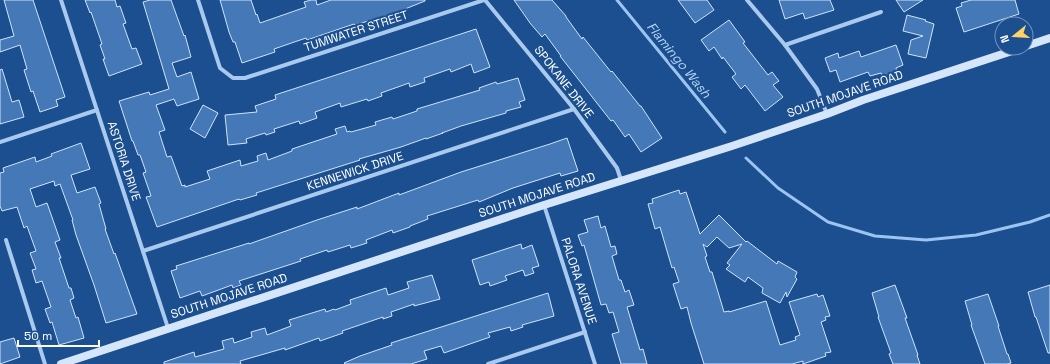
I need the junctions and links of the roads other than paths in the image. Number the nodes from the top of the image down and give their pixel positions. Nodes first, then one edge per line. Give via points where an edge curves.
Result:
1 (61, 0) edge
2 (198, 0) edge
3 (485, 0) edge
4 (748, 0) edge
5 (881, 12) dead end
6 (1050, 38) edge
7 (1034, 43) edge
8 (785, 46) junction
9 (997, 56) edge
10 (574, 109) junction
11 (97, 110) junction
12 (827, 114) junction
13 (0, 142) edge
14 (621, 180) junction
15 (544, 205) junction
16 (6, 240) dead end
17 (143, 251) junction
18 (168, 329) junction
19 (585, 332) junction
20 (45, 364) edge
21 (61, 364) edge
22 (488, 364) edge
23 (595, 364) edge

1 - 11 street, ASTORIA DRIVE
2 - 3 street, TUMWATER STREET via 220,68 233,78 246,78
3 - 10 street, SPOKANE DRIVE
4 - 8 street
5 - 8 street
6 - 7 street
8 - 12 street via 817,89
9 - 12 street, SOUTH MOJAVE ROAD
10 - 14 street, SPOKANE DRIVE via 617,168
10 - 17 street, KENNEWICK DRIVE
11 - 13 street
11 - 17 street, ASTORIA DRIVE
12 - 14 street, SOUTH MOJAVE ROAD
14 - 15 street, SOUTH MOJAVE ROAD
15 - 18 street, SOUTH MOJAVE ROAD
15 - 19 street, PALORA AVENUE
16 - 20 street
17 - 18 street, ASTORIA DRIVE
18 - 21 street, SOUTH MOJAVE ROAD
19 - 22 street
19 - 23 street, PALORA AVENUE

